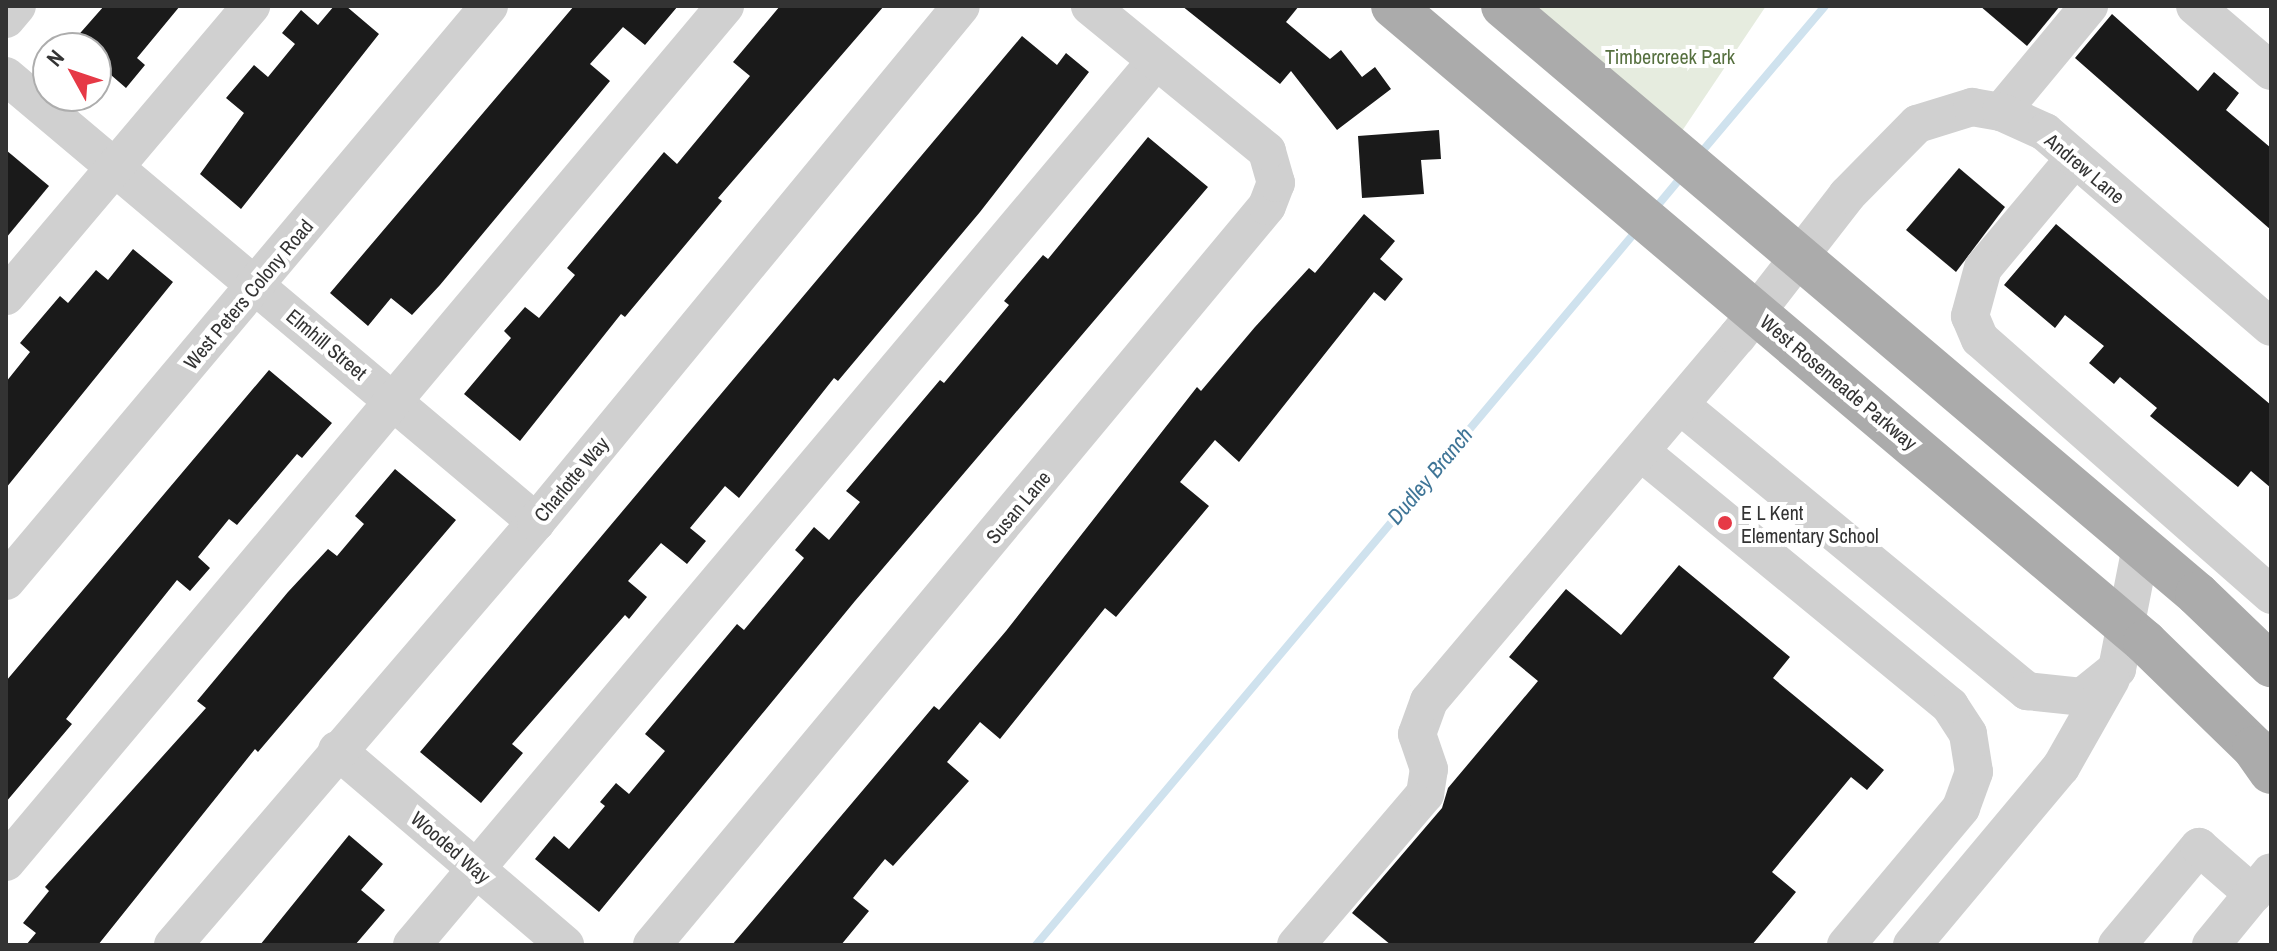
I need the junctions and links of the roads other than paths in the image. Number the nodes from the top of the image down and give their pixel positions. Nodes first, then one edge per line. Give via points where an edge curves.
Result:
1 (17, 6) edge
2 (251, 6) edge
3 (489, 6) edge
4 (725, 6) edge
5 (961, 6) edge
6 (1090, 6) edge
7 (1393, 6) edge
8 (1503, 6) edge
9 (2089, 6) edge
10 (2195, 6) edge
11 (6, 19) edge
12 (1164, 68) junction
13 (2271, 71) edge
14 (6, 76) edge
15 (2001, 112) junction
16 (2075, 158) junction
17 (115, 166) junction
18 (1783, 244) junction
19 (256, 285) junction
20 (6, 296) edge
21 (1742, 299) junction
22 (2271, 327) edge
23 (393, 400) junction
24 (1680, 405) junction
25 (1641, 452) junction
26 (536, 522) junction
27 (2141, 547) junction
28 (6, 581) edge
29 (2271, 595) edge
30 (2125, 625) junction
31 (2271, 665) edge
32 (2117, 669) junction
33 (337, 750) junction
34 (2271, 772) edge
35 (6, 862) edge
36 (476, 869) junction
37 (2262, 883) edge
38 (173, 945) edge
39 (412, 945) edge
40 (565, 945) edge
41 (652, 945) edge
42 (1296, 945) edge
43 (1846, 945) edge
44 (1912, 945) edge
45 (2117, 945) edge
46 (2211, 945) edge

1 - 11 street
2 - 17 street
3 - 19 street, West Peters Colony Road
4 - 23 street
5 - 26 street, Charlotte Way
6 - 12 street
7 - 21 main road, West Rosemeade Parkway
8 - 18 main road
9 - 15 street
10 - 13 street
12 - 36 street
12 - 41 street, Susan Lane via 1267,151 1276,183 1267,206
14 - 17 street, Elmhill Street
15 - 16 street, Andrew Lane via 2045,132
15 - 18 street, Andrew Lane via 1972,107 1917,124
16 - 22 street, Andrew Lane
16 - 29 street via 1983,268 1970,316 1980,339
17 - 19 street, Elmhill Street
17 - 20 street
18 - 21 street, Andrew Lane
18 - 27 main road
19 - 23 street, Elmhill Street
19 - 28 street, West Peters Colony Road
21 - 24 street, Andrew Lane
21 - 30 main road, West Rosemeade Parkway
23 - 26 street, Elmhill Street
23 - 35 street
24 - 25 street, Andrew Lane
24 - 32 street via 2027,691 2082,697
25 - 42 street, Andrew Lane via 1429,701 1417,734 1429,769 1425,794
25 - 43 street via 1950,706 1968,734 1974,772 1961,808
26 - 33 street, Charlotte Way
27 - 30 street
27 - 31 main road
30 - 32 street
30 - 34 main road, West Rosemeade Parkway via 2234,728
32 - 44 street via 2061,767
33 - 36 street, Wooded Way
33 - 38 street, Charlotte Way
36 - 39 street
36 - 40 street, Wooded Way
37 - 45 street via 2199,847
37 - 46 street

